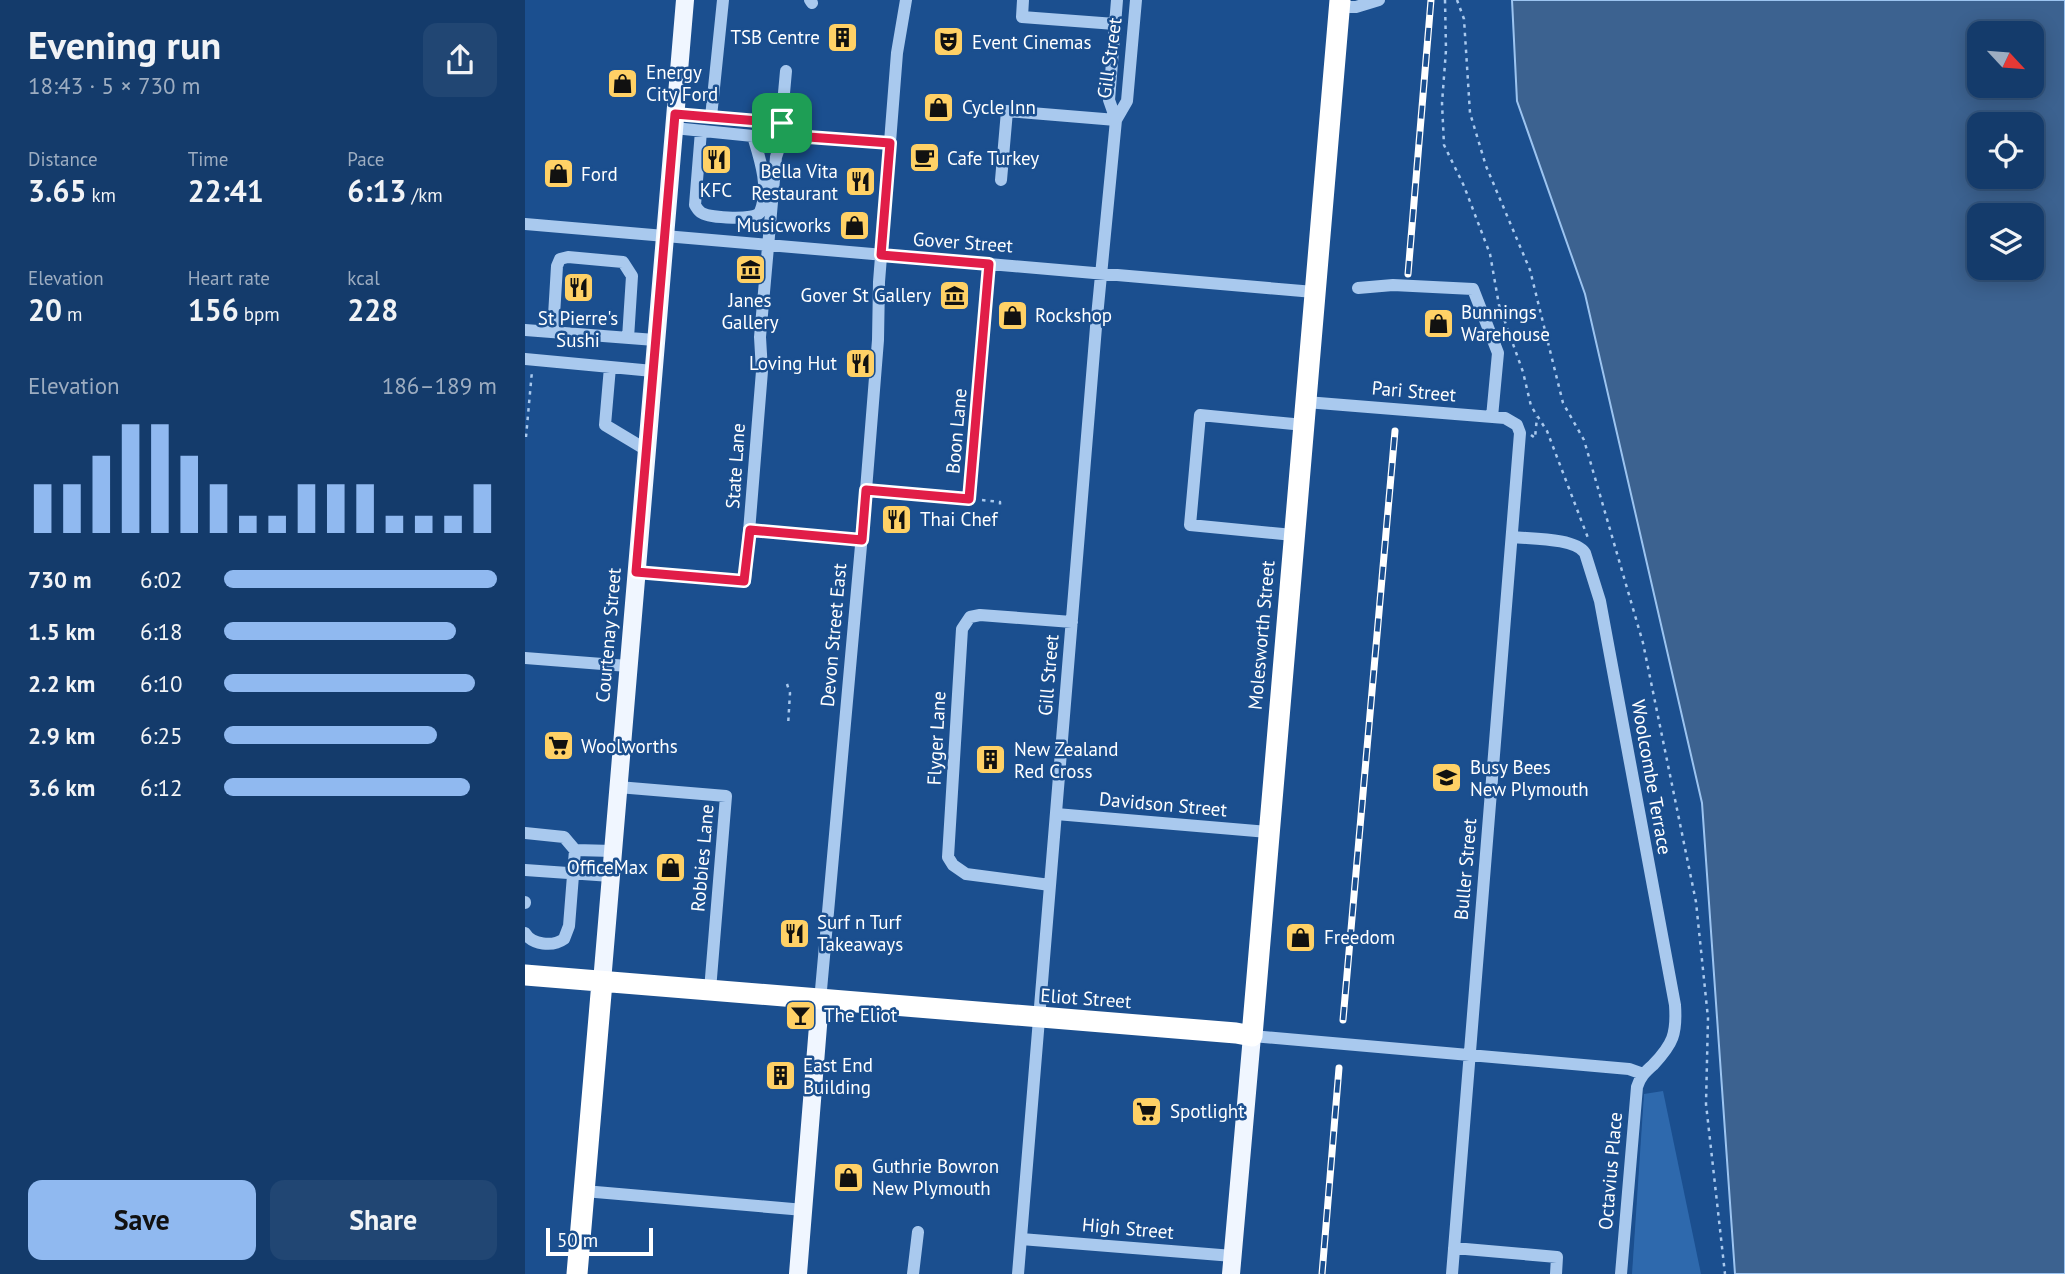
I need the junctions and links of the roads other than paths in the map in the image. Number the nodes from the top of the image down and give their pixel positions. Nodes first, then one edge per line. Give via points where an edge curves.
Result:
1 (685, 0) edge
2 (723, 0) edge
3 (906, 0) edge
4 (1023, 0) edge
5 (1117, 0) edge
6 (1136, 0) edge
7 (1374, 1) edge
8 (1339, 4) edge
9 (1115, 24) junction
10 (786, 71) dead end
11 (711, 117) junction
12 (1116, 120) junction
13 (675, 121) junction
14 (781, 129) junction
15 (701, 131) junction
16 (756, 146) junction
17 (779, 148) junction
18 (1001, 180) dead end
19 (525, 224) edge
20 (664, 236) junction
21 (768, 245) junction
22 (881, 255) junction
23 (989, 264) junction
24 (1102, 273) junction
25 (1358, 288) dead end
26 (1314, 292) junction
27 (525, 330) edge
28 (553, 332) junction
29 (628, 338) junction
30 (655, 340) junction
31 (529, 359) edge
32 (610, 367) junction
33 (653, 370) junction
34 (1306, 402) junction
35 (1492, 417) junction
36 (1304, 425) junction
37 (1517, 425) joint
38 (645, 449) junction
39 (866, 490) junction
40 (750, 530) junction
41 (1293, 535) junction
42 (1513, 537) junction
43 (862, 540) junction
44 (636, 572) junction
45 (1072, 622) junction
46 (525, 658) edge
47 (628, 666) junction
48 (618, 787) junction
49 (1056, 814) junction
50 (1268, 832) junction
51 (525, 833) edge
52 (575, 850) junction
53 (613, 851) junction
54 (525, 870) edge
55 (574, 873) junction
56 (611, 876) junction
57 (1050, 885) junction
58 (525, 933) edge
59 (525, 975) edge
60 (602, 982) junction
61 (710, 990) junction
62 (820, 1000) junction
63 (1038, 1017) junction
64 (1252, 1036) junction
65 (1468, 1055) junction
66 (1643, 1074) junction
67 (584, 1191) junction
68 (804, 1210) junction
69 (918, 1232) dead end
70 (1021, 1239) junction
71 (1454, 1248) junction
72 (1232, 1265) edge
73 (577, 1274) edge
74 (798, 1274) edge
75 (913, 1274) edge
76 (1018, 1274) edge
77 (1452, 1274) edge
78 (1556, 1274) edge
79 (1621, 1274) edge

1 - 13 main road, Courtenay Street
2 - 11 street
3 - 22 street, Devon Street East
4 - 9 street via 1022,17
5 - 9 street, Gill Street
6 - 12 street, Gill Street via 1127,101
7 - 8 street via 1356,7
8 - 26 highway, Molesworth Street
9 - 12 street, Gill Street via 1109,100
10 - 14 street, State Lane
11 - 13 street
11 - 14 street
12 - 18 street via 1007,111
12 - 24 street, Gill Street
13 - 15 street
13 - 20 main road, Courtenay Street
14 - 17 street, State Lane
15 - 16 street via 753,136
15 - 16 street via 695,205 703,214 752,218 760,213 763,173
16 - 17 street
17 - 21 street, State Lane
19 - 20 street, Gover Street
20 - 21 street, Gover Street
20 - 30 main road, Courtenay Street
21 - 22 street, Gover Street
21 - 40 street, State Lane
22 - 23 street, Gover Street
22 - 39 street, Devon Street East
23 - 24 street, Gover Street
23 - 39 street, Boon Lane via 969,499
24 - 26 street, Gover Street
24 - 45 street, Gill Street
25 - 35 street via 1473,289 1498,353
26 - 34 highway, Molesworth Street
27 - 28 street
28 - 29 street
28 - 29 street via 557,266 560,259 568,257 623,262 630,269
29 - 30 street
30 - 33 main road, Courtenay Street
31 - 32 street
32 - 33 street
32 - 38 street via 605,425
33 - 38 main road, Courtenay Street
34 - 35 street, Pari Street
34 - 36 highway, Molesworth Street
35 - 37 street, Pari Street
36 - 41 highway, Molesworth Street
36 - 41 street via 1200,415 1190,525
37 - 42 street, Buller Street via 1520,448
38 - 44 main road, Courtenay Street
39 - 43 street, Devon Street East
40 - 43 street
40 - 44 street, State Lane via 744,581
41 - 50 highway, Molesworth Street
42 - 65 street, Buller Street
42 - 66 street, Woolcombe Terrace via 1581,547 1600,601 1675,1005 1672,1041
43 - 62 street, Devon Street East
44 - 47 main road, Courtenay Street
45 - 49 street, Gill Street
45 - 57 street, Flyger Lane via 980,614 970,617 962,629 948,857 966,874
46 - 47 street
47 - 48 main road, Courtenay Street
48 - 53 main road, Courtenay Street
48 - 61 street, Robbies Lane via 726,796
49 - 50 street, Davidson Street
49 - 57 street, Gill Street
50 - 64 highway, Molesworth Street
51 - 52 street via 564,837
52 - 53 street
52 - 55 street
53 - 56 main road, Courtenay Street
54 - 55 street
55 - 56 street
55 - 58 street via 564,939 555,944 536,942
56 - 60 main road, Courtenay Street
57 - 63 street, Gill Street
59 - 60 highway, Eliot Street
60 - 61 highway, Eliot Street
60 - 67 highway, Courtenay Street
61 - 62 highway, Eliot Street
62 - 63 highway, Eliot Street
62 - 68 main road, Devon Street East
63 - 64 highway, Eliot Street
63 - 70 street, Gill Street
64 - 65 street, Eliot Street
64 - 72 main road, Molesworth Street
65 - 66 street, Eliot Street
65 - 71 street, Buller Street
66 - 79 street, Octavius Place via 1637,1087
67 - 68 street
67 - 73 highway, Courtenay Street
68 - 74 main road, Devon Street East
69 - 75 street
70 - 72 street, High Street
70 - 76 street, Gill Street
71 - 77 street, Buller Street
71 - 78 street via 1557,1257

